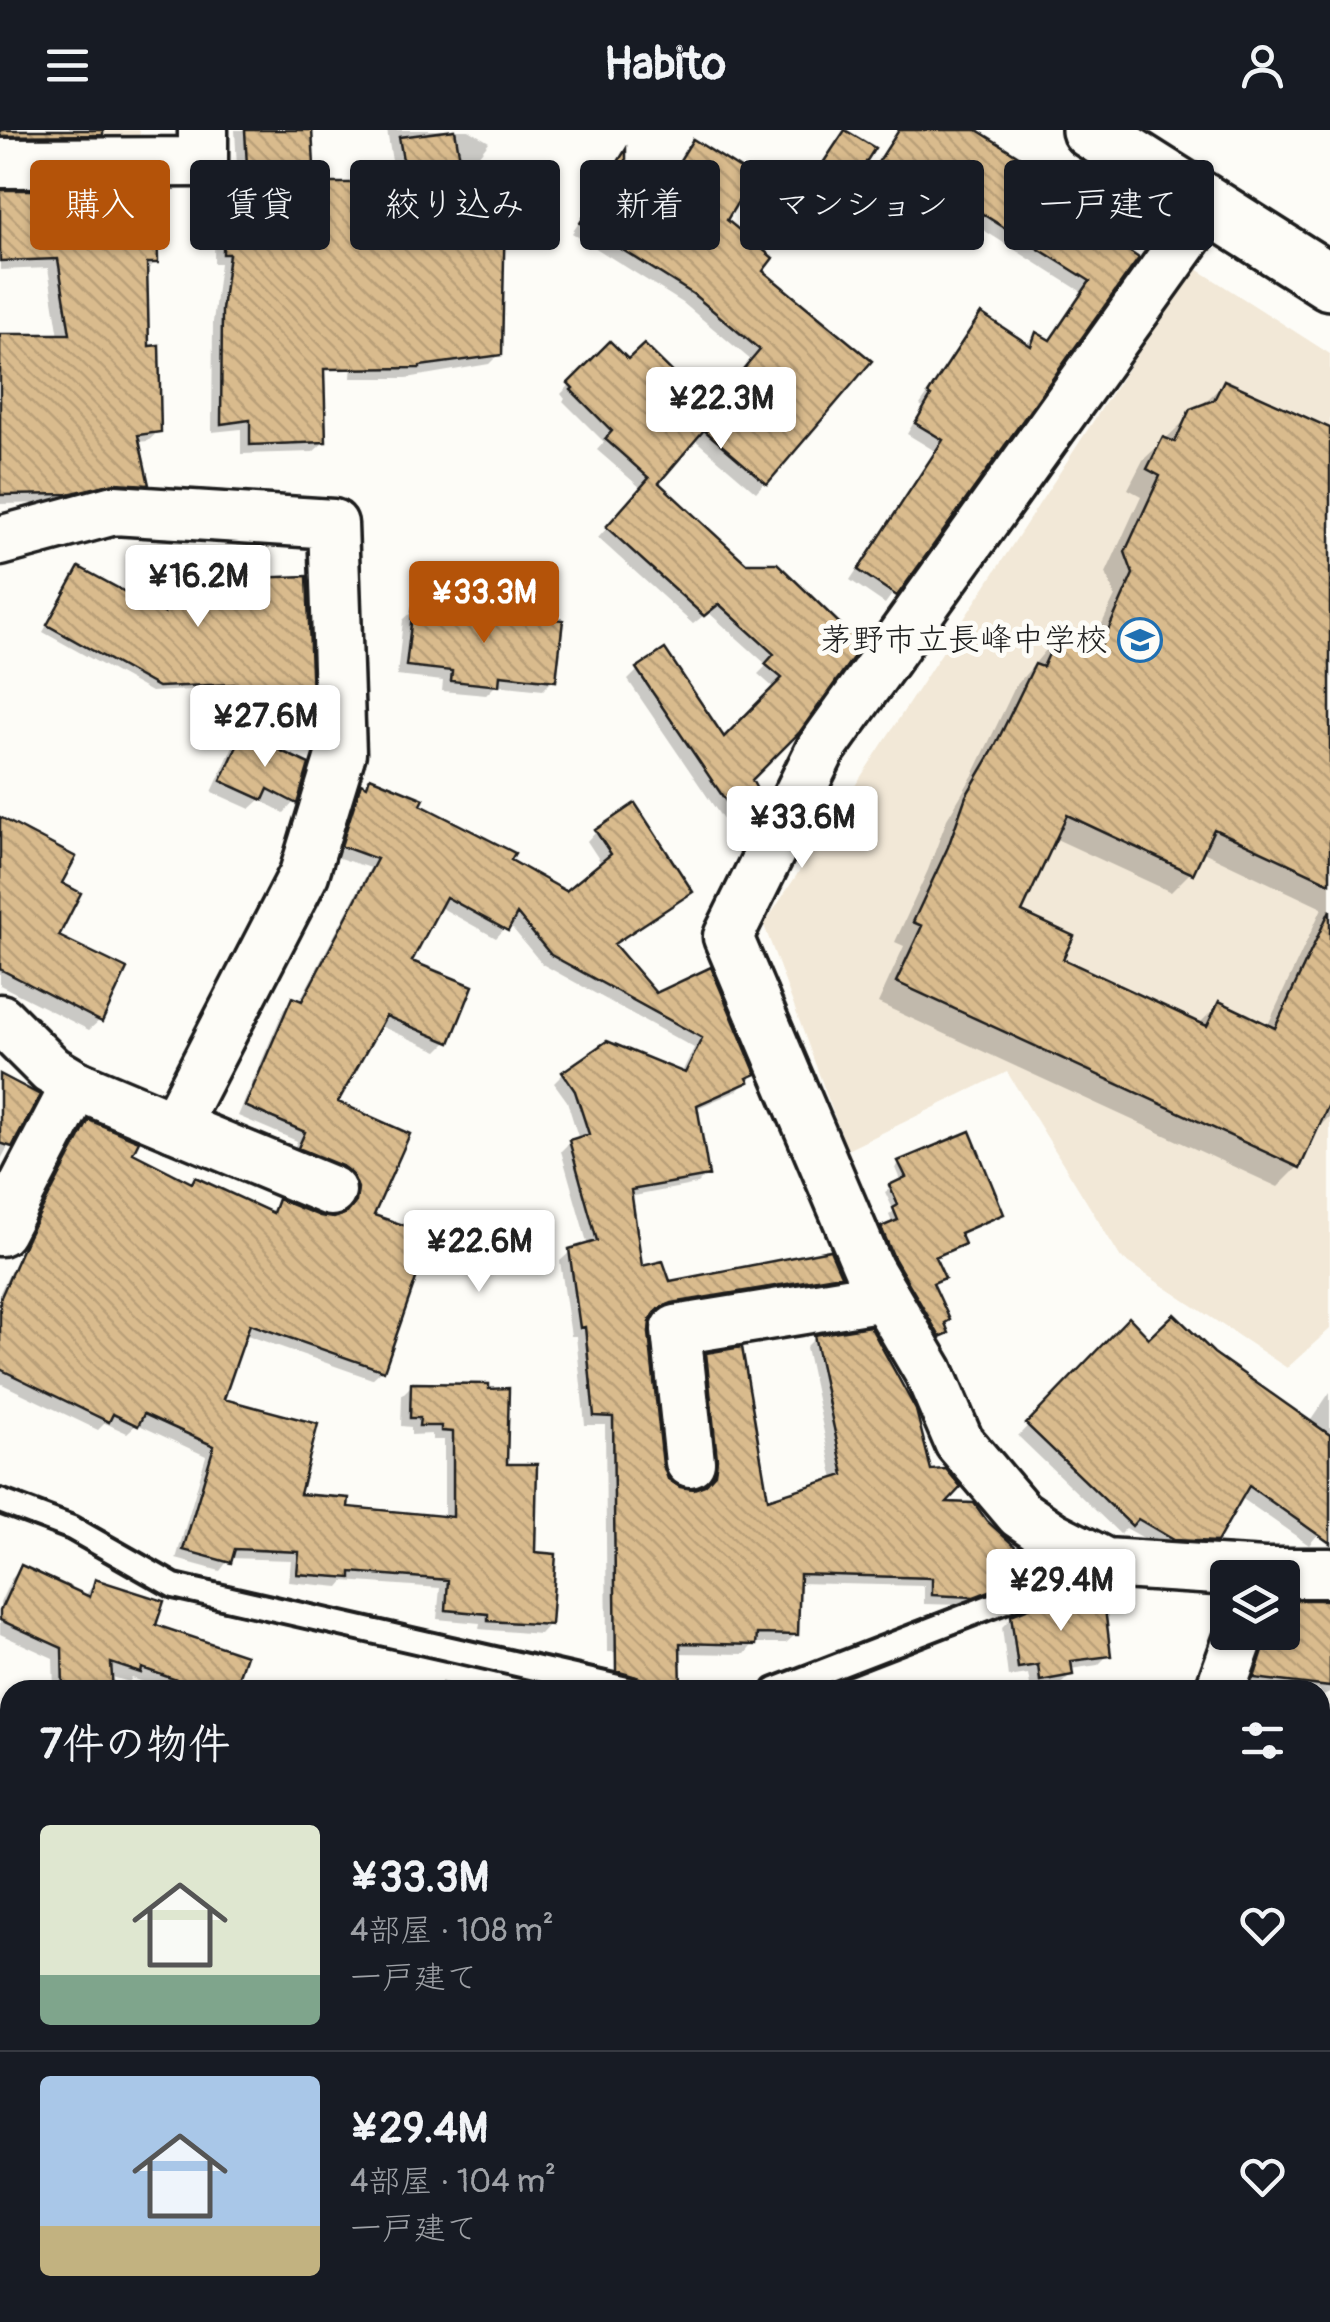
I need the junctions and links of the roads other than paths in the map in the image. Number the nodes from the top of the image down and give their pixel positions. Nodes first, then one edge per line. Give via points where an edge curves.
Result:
1 (204, 130) edge
2 (1090, 130) edge
3 (1136, 160) edge
4 (0, 163) edge
5 (1214, 211) edge
6 (1177, 250) edge
7 (1330, 282) edge
8 (0, 541) edge
9 (0, 1020) edge
10 (76, 1085) junction
11 (174, 1126) junction
12 (331, 1191) dead end
13 (0, 1231) edge
14 (884, 1296) junction
15 (690, 1462) dead end
16 (0, 1501) edge
17 (1105, 1563) junction
18 (1210, 1571) edge
19 (1330, 1572) edge
20 (1300, 1573) edge
21 (1234, 1650) edge
22 (587, 1680) edge
23 (801, 1680) edge
24 (1224, 1680) edge

1 - 4 street via 203,162
2 - 3 street
5 - 7 street
6 - 14 street via 821,748 728,938
8 - 11 street via 114,510 333,524 340,754 304,874
9 - 10 street
10 - 11 street
10 - 13 street
11 - 12 street
14 - 15 street via 676,1330
14 - 17 street via 959,1442 1020,1514
16 - 22 lane via 72,1528 174,1586
17 - 18 street
17 - 23 lane
19 - 20 street
21 - 24 street

